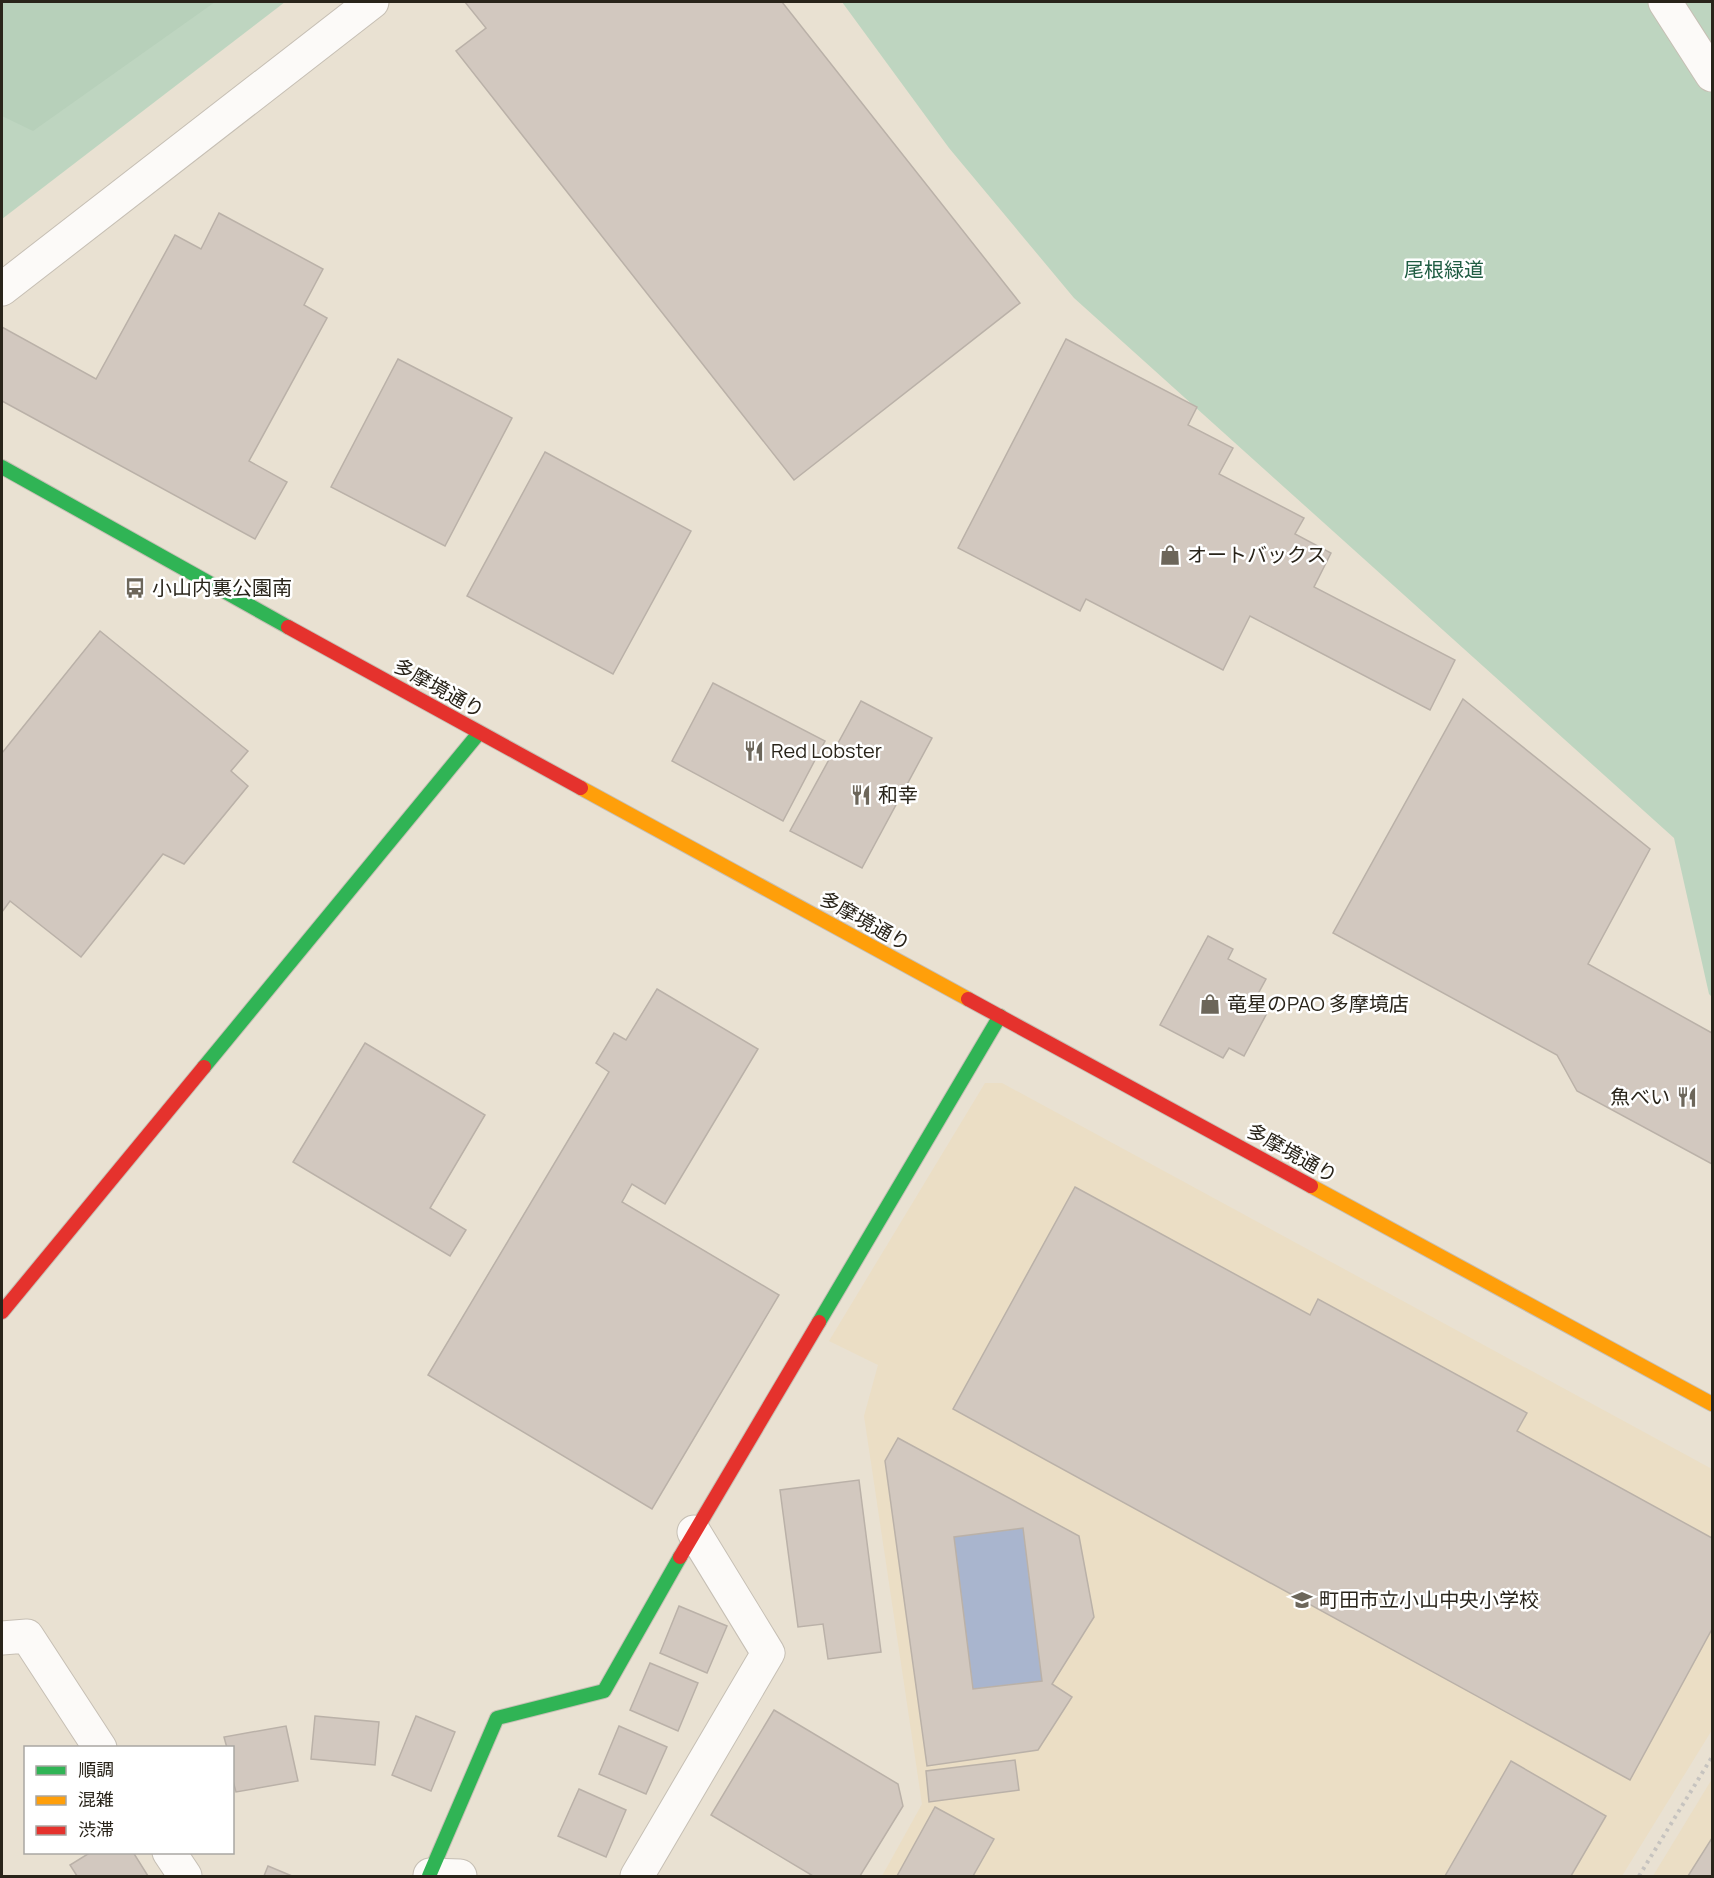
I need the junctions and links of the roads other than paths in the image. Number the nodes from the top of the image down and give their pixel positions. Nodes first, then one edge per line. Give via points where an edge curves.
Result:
1 (372, 2) edge
2 (1665, 2) edge
3 (1713, 75) edge
4 (2, 289) edge
5 (2, 467) edge
6 (479, 733) junction
7 (1000, 1016) junction
8 (2, 1312) edge
9 (1713, 1404) edge
10 (694, 1532) junction
11 (2, 1638) edge
12 (99, 1746) edge
13 (170, 1854) edge
14 (185, 1876) edge
15 (440, 1876) edge
16 (637, 1876) edge

1 - 4 street
2 - 3 street
5 - 6 street, 多摩境通り
6 - 7 street, 多摩境通り
6 - 8 street
7 - 9 street, 多摩境通り
7 - 10 street
10 - 15 street via 604,1691 497,1718
10 - 16 street via 768,1653
11 - 12 street via 27,1636
13 - 14 street

